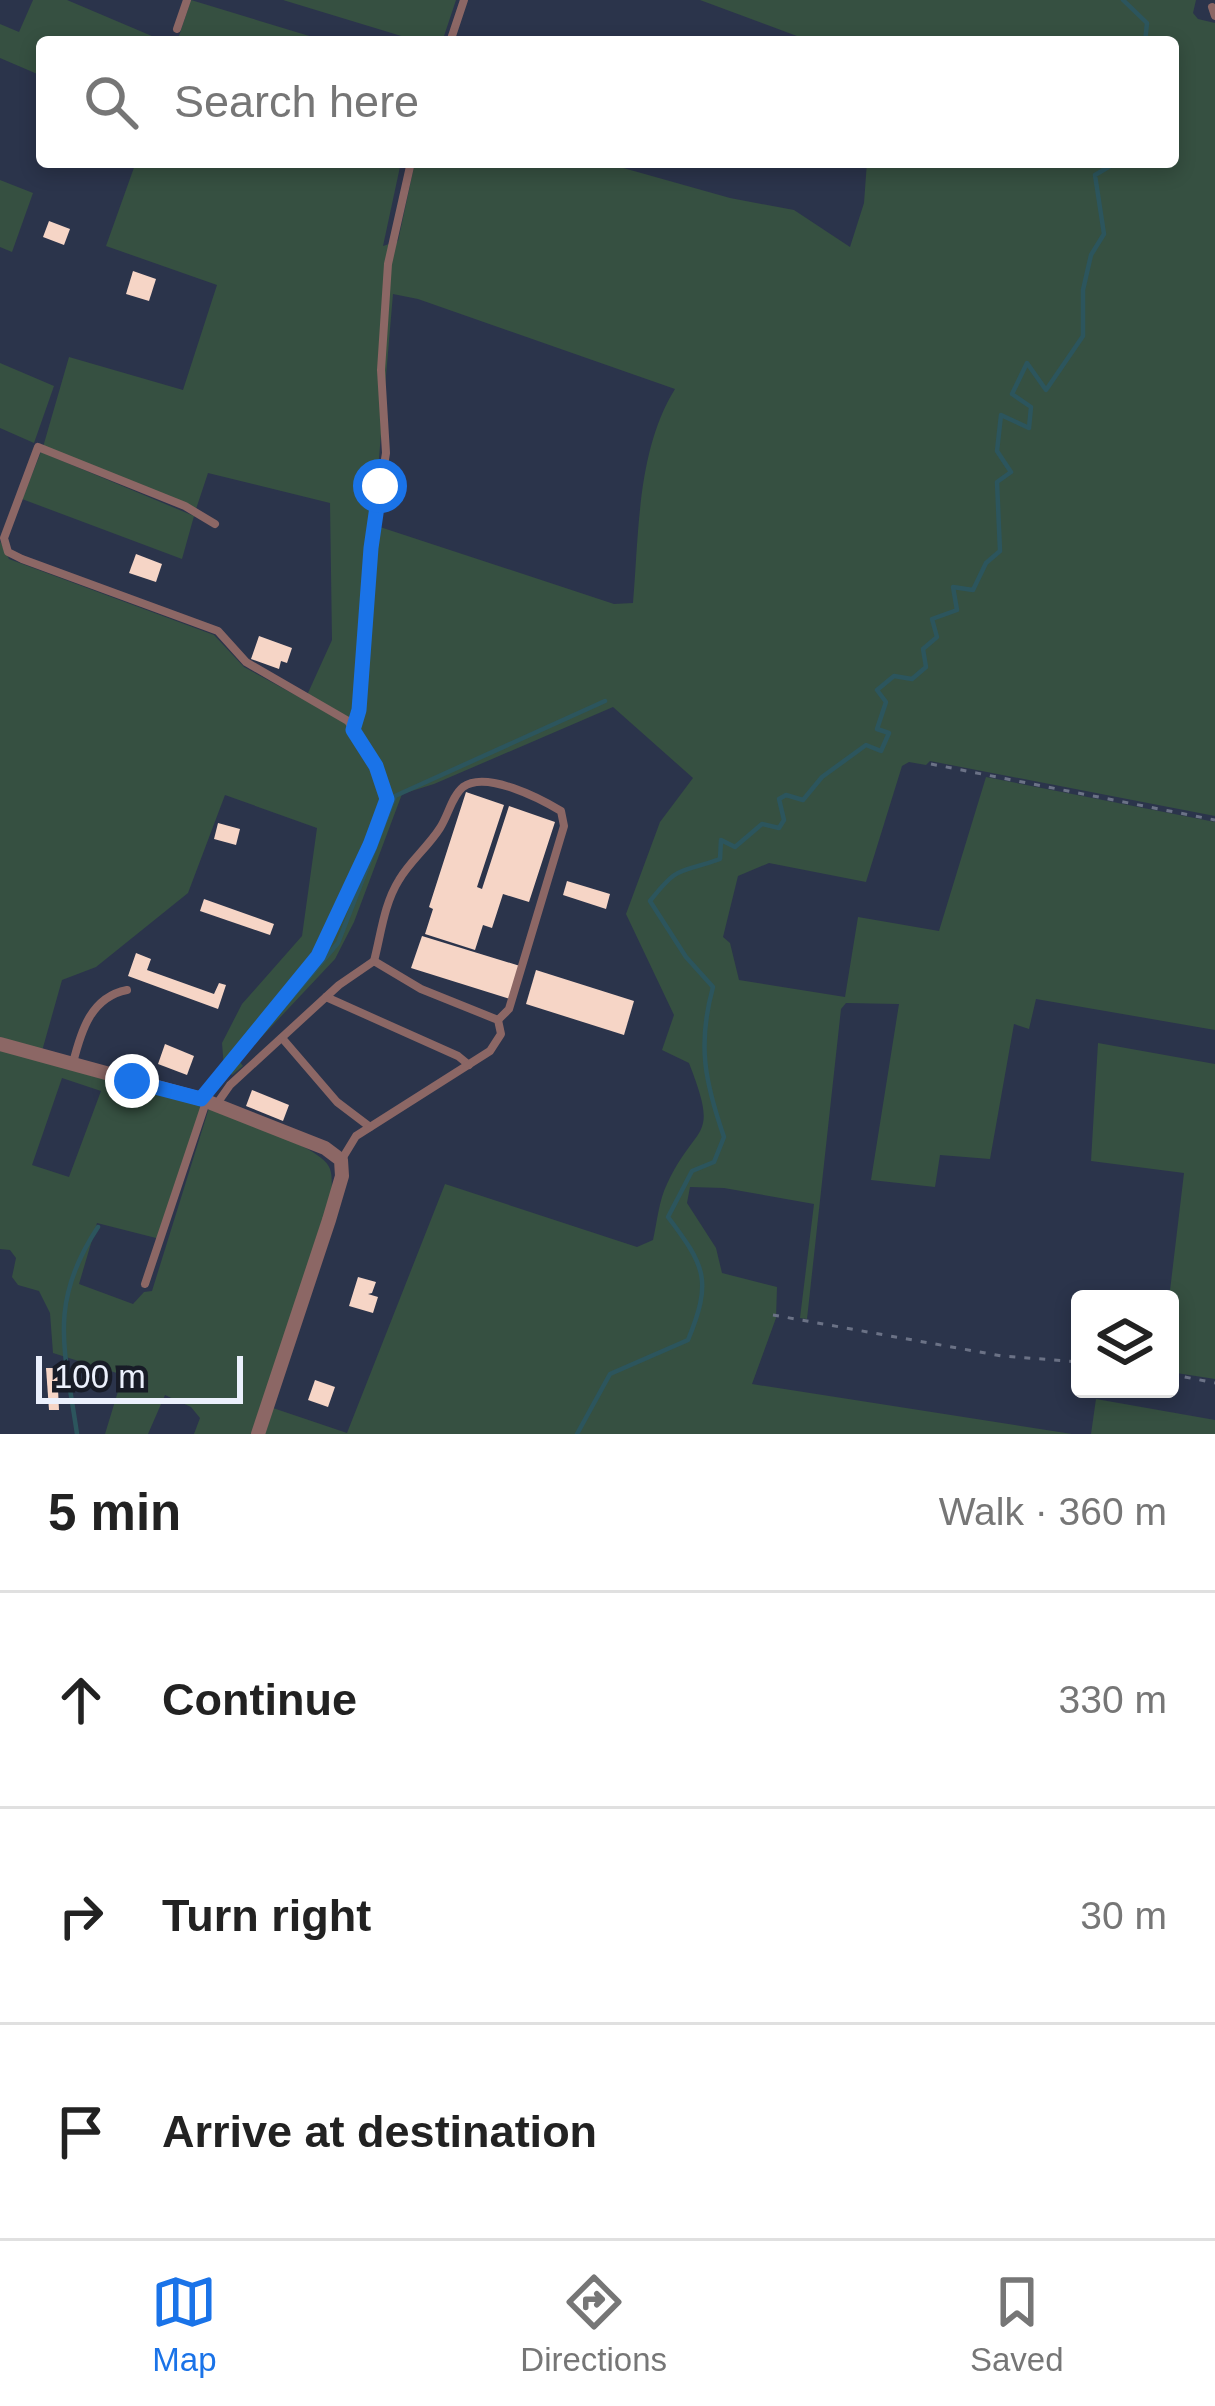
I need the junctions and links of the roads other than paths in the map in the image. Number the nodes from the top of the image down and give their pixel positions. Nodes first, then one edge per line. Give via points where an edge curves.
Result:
1 (187, 0) edge
2 (464, 0) edge
3 (177, 29) dead end
4 (452, 36) edge
5 (410, 168) edge
6 (215, 524) dead end
7 (353, 730) junction
8 (374, 962) junction
9 (127, 990) dead end
10 (326, 998) junction
11 (498, 1020) junction
12 (282, 1038) junction
13 (0, 1044) edge
14 (72, 1064) junction
15 (469, 1064) junction
16 (208, 1102) junction
17 (370, 1127) junction
18 (341, 1160) junction
19 (146, 1284) dead end
20 (257, 1434) edge

1 - 3 lane
2 - 4 lane
5 - 7 lane via 388,264 386,453
6 - 7 lane via 38,447 4,538 8,552 22,559 218,631 246,662 330,708
7 - 16 lane via 387,799 370,845 318,956
8 - 10 lane
8 - 11 lane
8 - 11 lane via 400,877 462,787 497,784 538,796 561,811 564,826 509,1009
9 - 14 lane via 90,1014
10 - 12 lane
10 - 15 lane
11 - 15 lane via 501,1034 490,1051
12 - 16 lane
12 - 17 lane
13 - 14 street
14 - 16 street
15 - 17 lane
16 - 18 street
16 - 19 lane
17 - 18 lane
18 - 20 street via 329,1220

